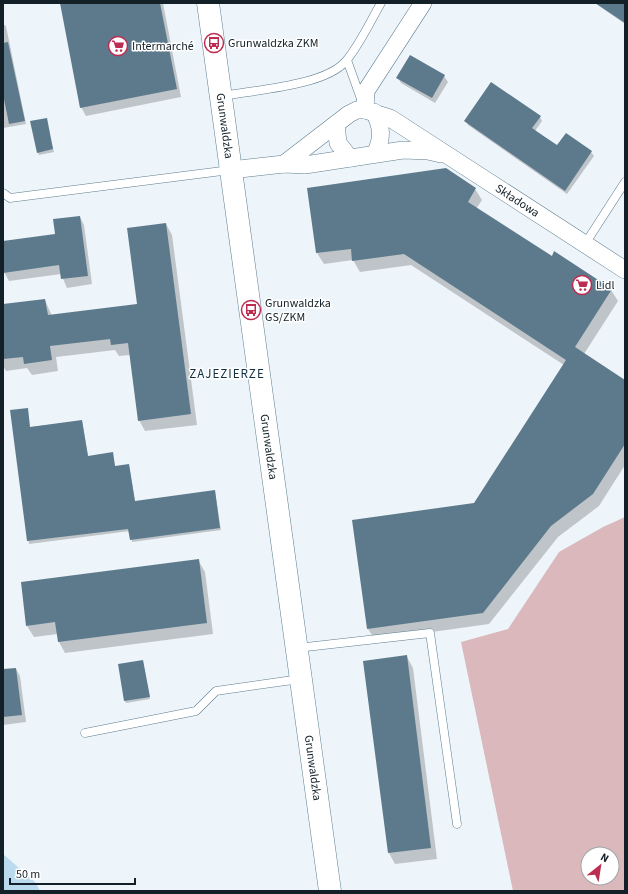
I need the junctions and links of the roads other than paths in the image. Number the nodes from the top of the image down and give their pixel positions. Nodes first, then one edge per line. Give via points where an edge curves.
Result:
1 (208, 3) edge
2 (381, 3) edge
3 (423, 3) edge
4 (347, 60) junction
5 (221, 96) junction
6 (369, 111) junction
7 (336, 124) junction
8 (375, 154) junction
9 (451, 156) junction
10 (350, 158) junction
11 (284, 164) junction
12 (231, 170) junction
13 (625, 182) edge
14 (3, 192) edge
15 (585, 244) junction
16 (625, 270) edge
17 (297, 648) junction
18 (301, 679) junction
19 (85, 733) dead end
20 (457, 824) dead end
21 (330, 891) edge

1 - 5 main road, Grunwaldzka
2 - 4 lane
3 - 6 street via 366,91
4 - 5 lane via 338,69 309,81
4 - 6 lane
5 - 12 main road, Grunwaldzka
6 - 7 street via 357,110
6 - 8 street via 380,123 382,134
6 - 9 street, Składowa via 390,118
7 - 10 street via 338,142
7 - 11 street
8 - 9 street, Składowa via 403,150 428,151
8 - 10 street, Składowa
9 - 15 street, Składowa
10 - 11 street, Składowa via 305,165
11 - 12 street, Składowa
12 - 14 lane via 10,198
12 - 17 main road, Grunwaldzka
13 - 15 lane
15 - 16 street, Składowa
17 - 18 main road, Grunwaldzka
17 - 20 lane via 430,633
18 - 19 lane via 216,692 196,711
18 - 21 main road, Grunwaldzka

